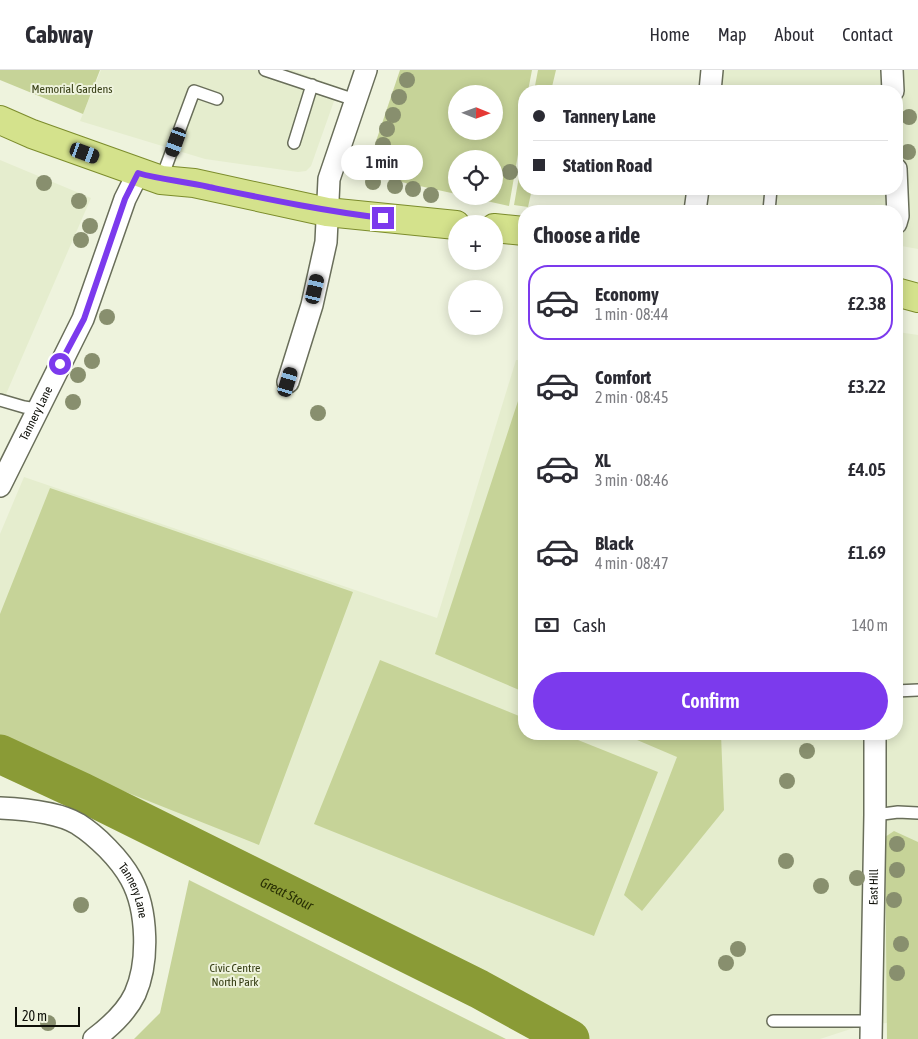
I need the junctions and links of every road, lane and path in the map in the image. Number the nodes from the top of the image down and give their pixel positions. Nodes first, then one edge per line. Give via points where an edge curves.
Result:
1 (265, 70) edge
2 (366, 70) edge
3 (712, 70) edge
4 (892, 70) edge
5 (312, 85) junction
6 (711, 85) edge
7 (893, 85) edge
8 (217, 100) dead end
9 (355, 100) junction
10 (0, 120) edge
11 (294, 142) dead end
12 (149, 176) junction
13 (327, 212) junction
14 (448, 224) edge
15 (503, 229) edge
16 (518, 230) edge
17 (903, 294) edge
18 (918, 298) edge
19 (288, 382) dead end
20 (0, 400) edge
21 (37, 408) junction
22 (6, 463) edge
23 (0, 486) edge
24 (918, 690) edge
25 (903, 691) edge
26 (874, 740) edge
27 (0, 808) edge
28 (918, 813) edge
29 (876, 815) junction
30 (773, 1021) dead end
31 (871, 1030) edge
32 (94, 1039) edge

1 - 5 lane
2 - 9 street
3 - 6 street
4 - 7 street
5 - 9 lane
5 - 11 lane
8 - 12 lane via 194,91
9 - 13 street via 329,179
10 - 12 main road
12 - 13 main road
12 - 21 street, Tannery Lane via 125,199 84,319
13 - 14 main road
13 - 19 street via 326,242 312,305
15 - 16 main road
17 - 18 main road
20 - 21 lane
21 - 22 street, Tannery Lane
22 - 23 street, Tannery Lane
24 - 25 lane
26 - 29 street, East Hill
27 - 32 street, Tannery Lane via 31,809 77,824 108,849 131,879 143,916 142,975 134,996 114,1024
28 - 29 lane
29 - 31 street, East Hill
30 - 31 lane

